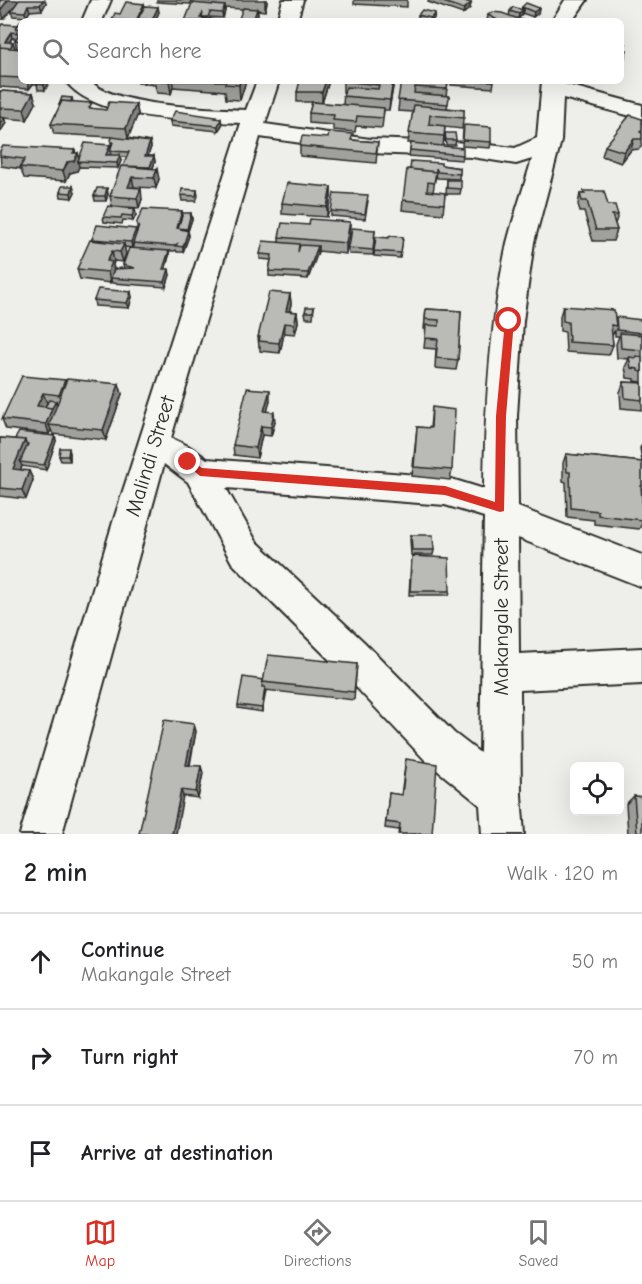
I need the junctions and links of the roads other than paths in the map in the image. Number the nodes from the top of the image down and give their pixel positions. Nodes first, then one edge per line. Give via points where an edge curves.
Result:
1 (95, 0) edge
2 (293, 0) edge
3 (577, 0) edge
4 (92, 18) edge
5 (288, 18) edge
6 (564, 18) edge
7 (79, 84) edge
8 (267, 84) edge
9 (553, 84) edge
10 (642, 112) edge
11 (253, 123) junction
12 (549, 141) junction
13 (154, 445) junction
14 (200, 472) junction
15 (501, 512) junction
16 (642, 571) edge
17 (642, 666) edge
18 (502, 673) junction
19 (500, 795) junction
20 (41, 834) edge
21 (503, 834) edge

1 - 4 street
2 - 5 street
3 - 6 street
7 - 11 street via 84,91 117,103
8 - 11 street, Malindi Street
9 - 10 street
9 - 12 street, Makangale Street
11 - 12 street via 370,146 516,156
11 - 13 street, Malindi Street
12 - 15 street, Makangale Street via 521,242 509,321 501,416
13 - 14 street via 177,455
13 - 20 street, Malindi Street
14 - 15 street via 445,491
14 - 19 street via 244,552 440,747
15 - 16 street
15 - 18 street, Makangale Street
17 - 18 street
18 - 19 street, Makangale Street
19 - 21 street, Makangale Street

